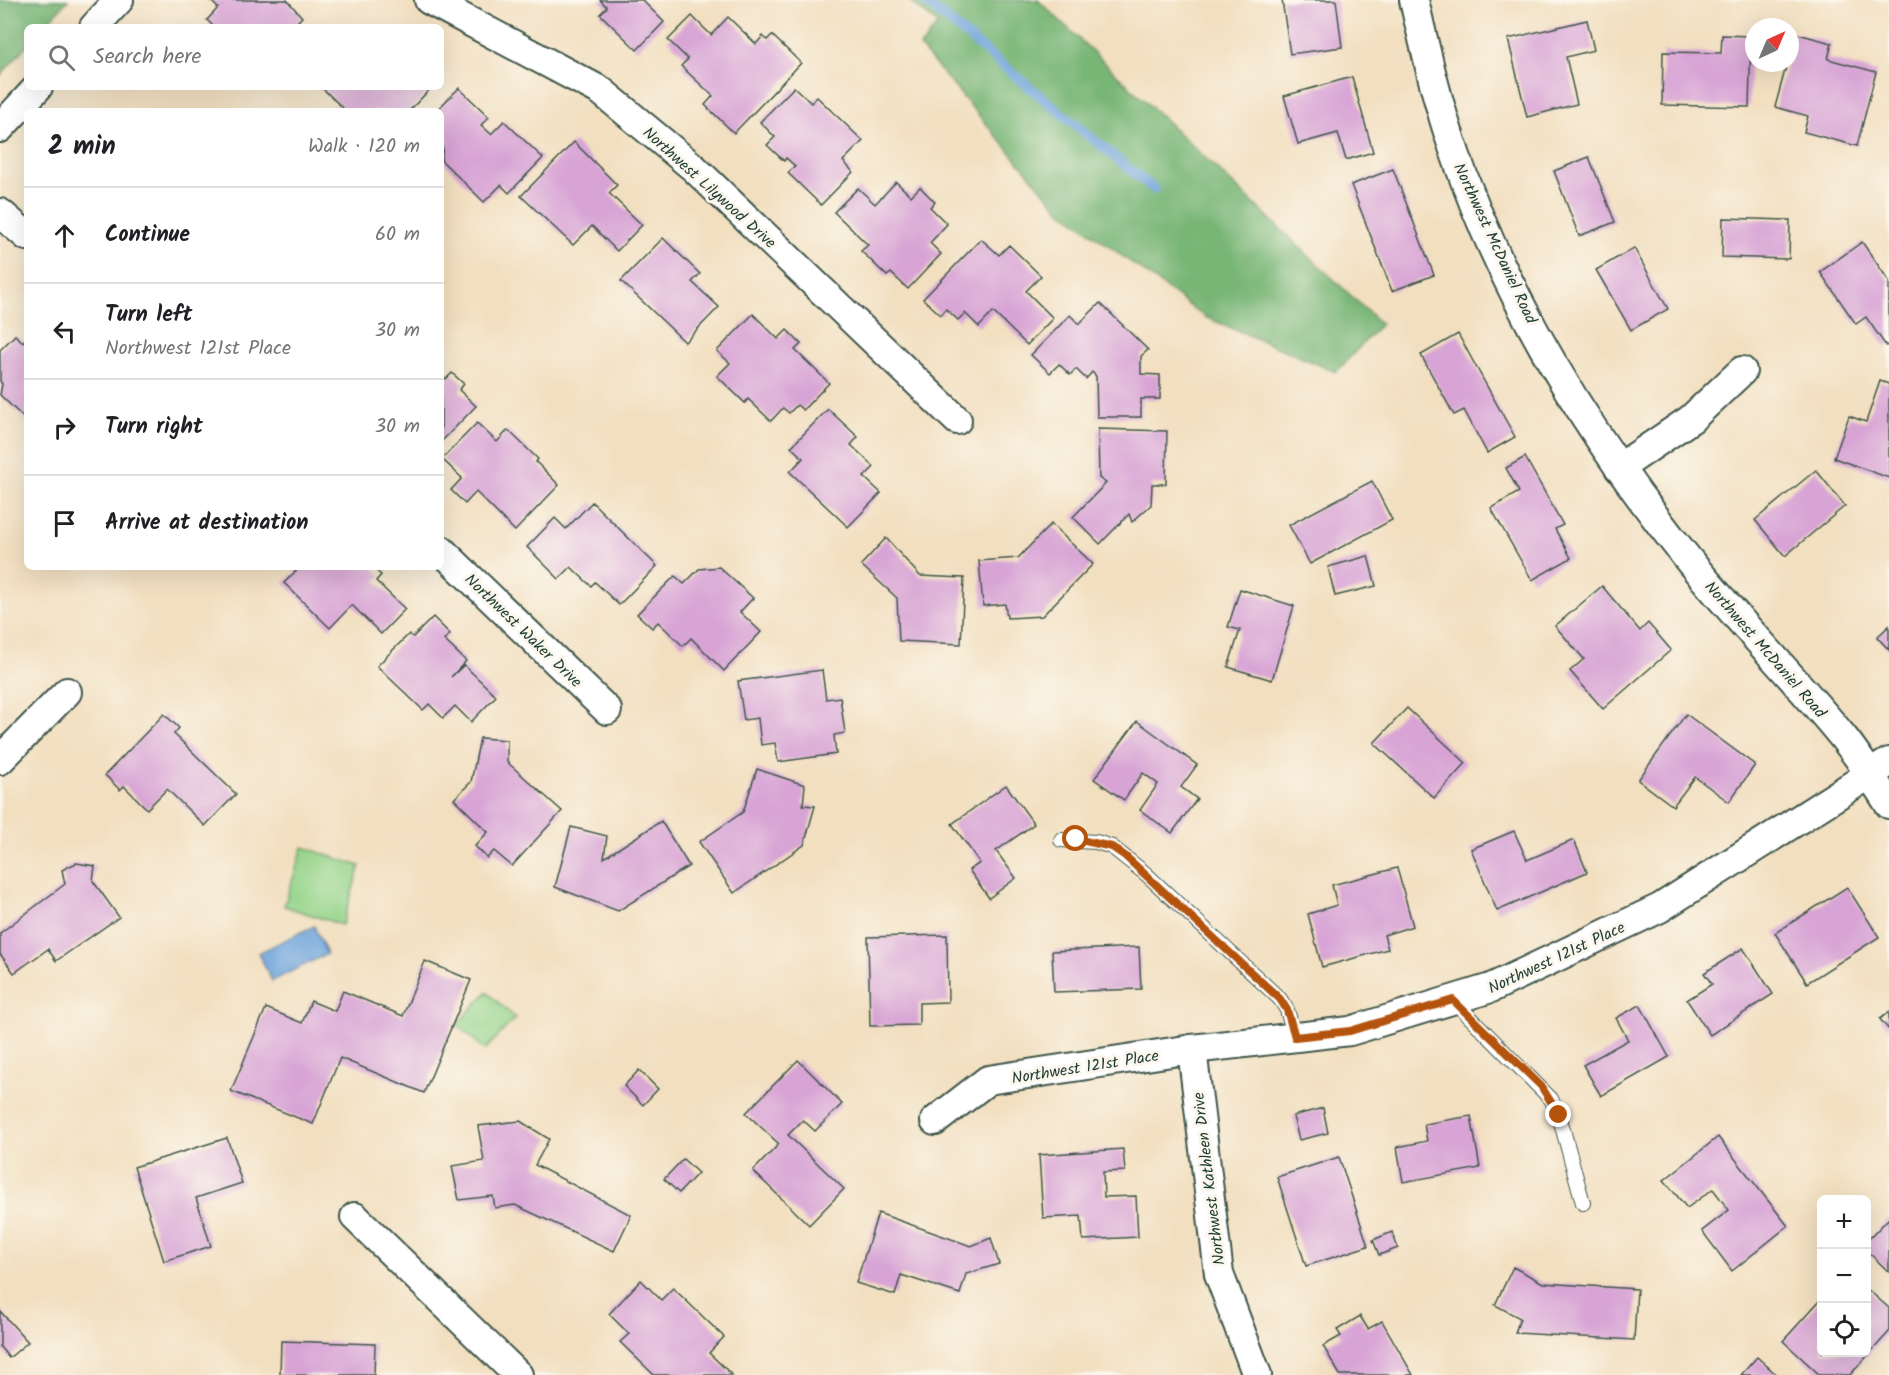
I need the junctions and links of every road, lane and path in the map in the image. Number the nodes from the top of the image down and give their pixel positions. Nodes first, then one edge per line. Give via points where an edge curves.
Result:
1 (119, 0) edge
2 (429, 0) edge
3 (1413, 0) edge
4 (97, 24) edge
5 (35, 90) edge
6 (0, 128) edge
7 (0, 213) edge
8 (24, 233) edge
9 (1742, 371) dead end
10 (957, 420) dead end
11 (1619, 468) junction
12 (444, 553) edge
13 (67, 692) dead end
14 (607, 710) dead end
15 (0, 760) edge
16 (1880, 769) edge
17 (1889, 804) edge
18 (1061, 840) dead end
19 (1453, 1000) junction
20 (1295, 1037) junction
21 (1192, 1049) junction
22 (935, 1121) dead end
23 (1583, 1203) dead end
24 (355, 1217) dead end
25 (518, 1375) edge
26 (1257, 1375) edge

1 - 4 street
2 - 10 street, Northwest Lilywood Drive via 601,91 694,168
3 - 11 street, Northwest McDaniel Road via 1453,147 1487,232 1563,382
5 - 6 street
7 - 8 street
9 - 11 street via 1690,419
11 - 16 street, Northwest McDaniel Road via 1688,558 1844,738
12 - 14 street, Northwest Waker Drive
13 - 15 street
16 - 17 street, Northwest McDaniel Road
16 - 19 street, Northwest 121st Place via 1660,908 1491,988
18 - 20 lane via 1112,847 1146,874 1280,999
19 - 20 street, Northwest 121st Place via 1350,1031
19 - 23 lane via 1551,1099 1568,1144
20 - 21 street, Northwest 121st Place
21 - 22 street, Northwest 121st Place via 988,1080
21 - 26 street, Northwest Kathleen Drive via 1219,1274
24 - 25 street

